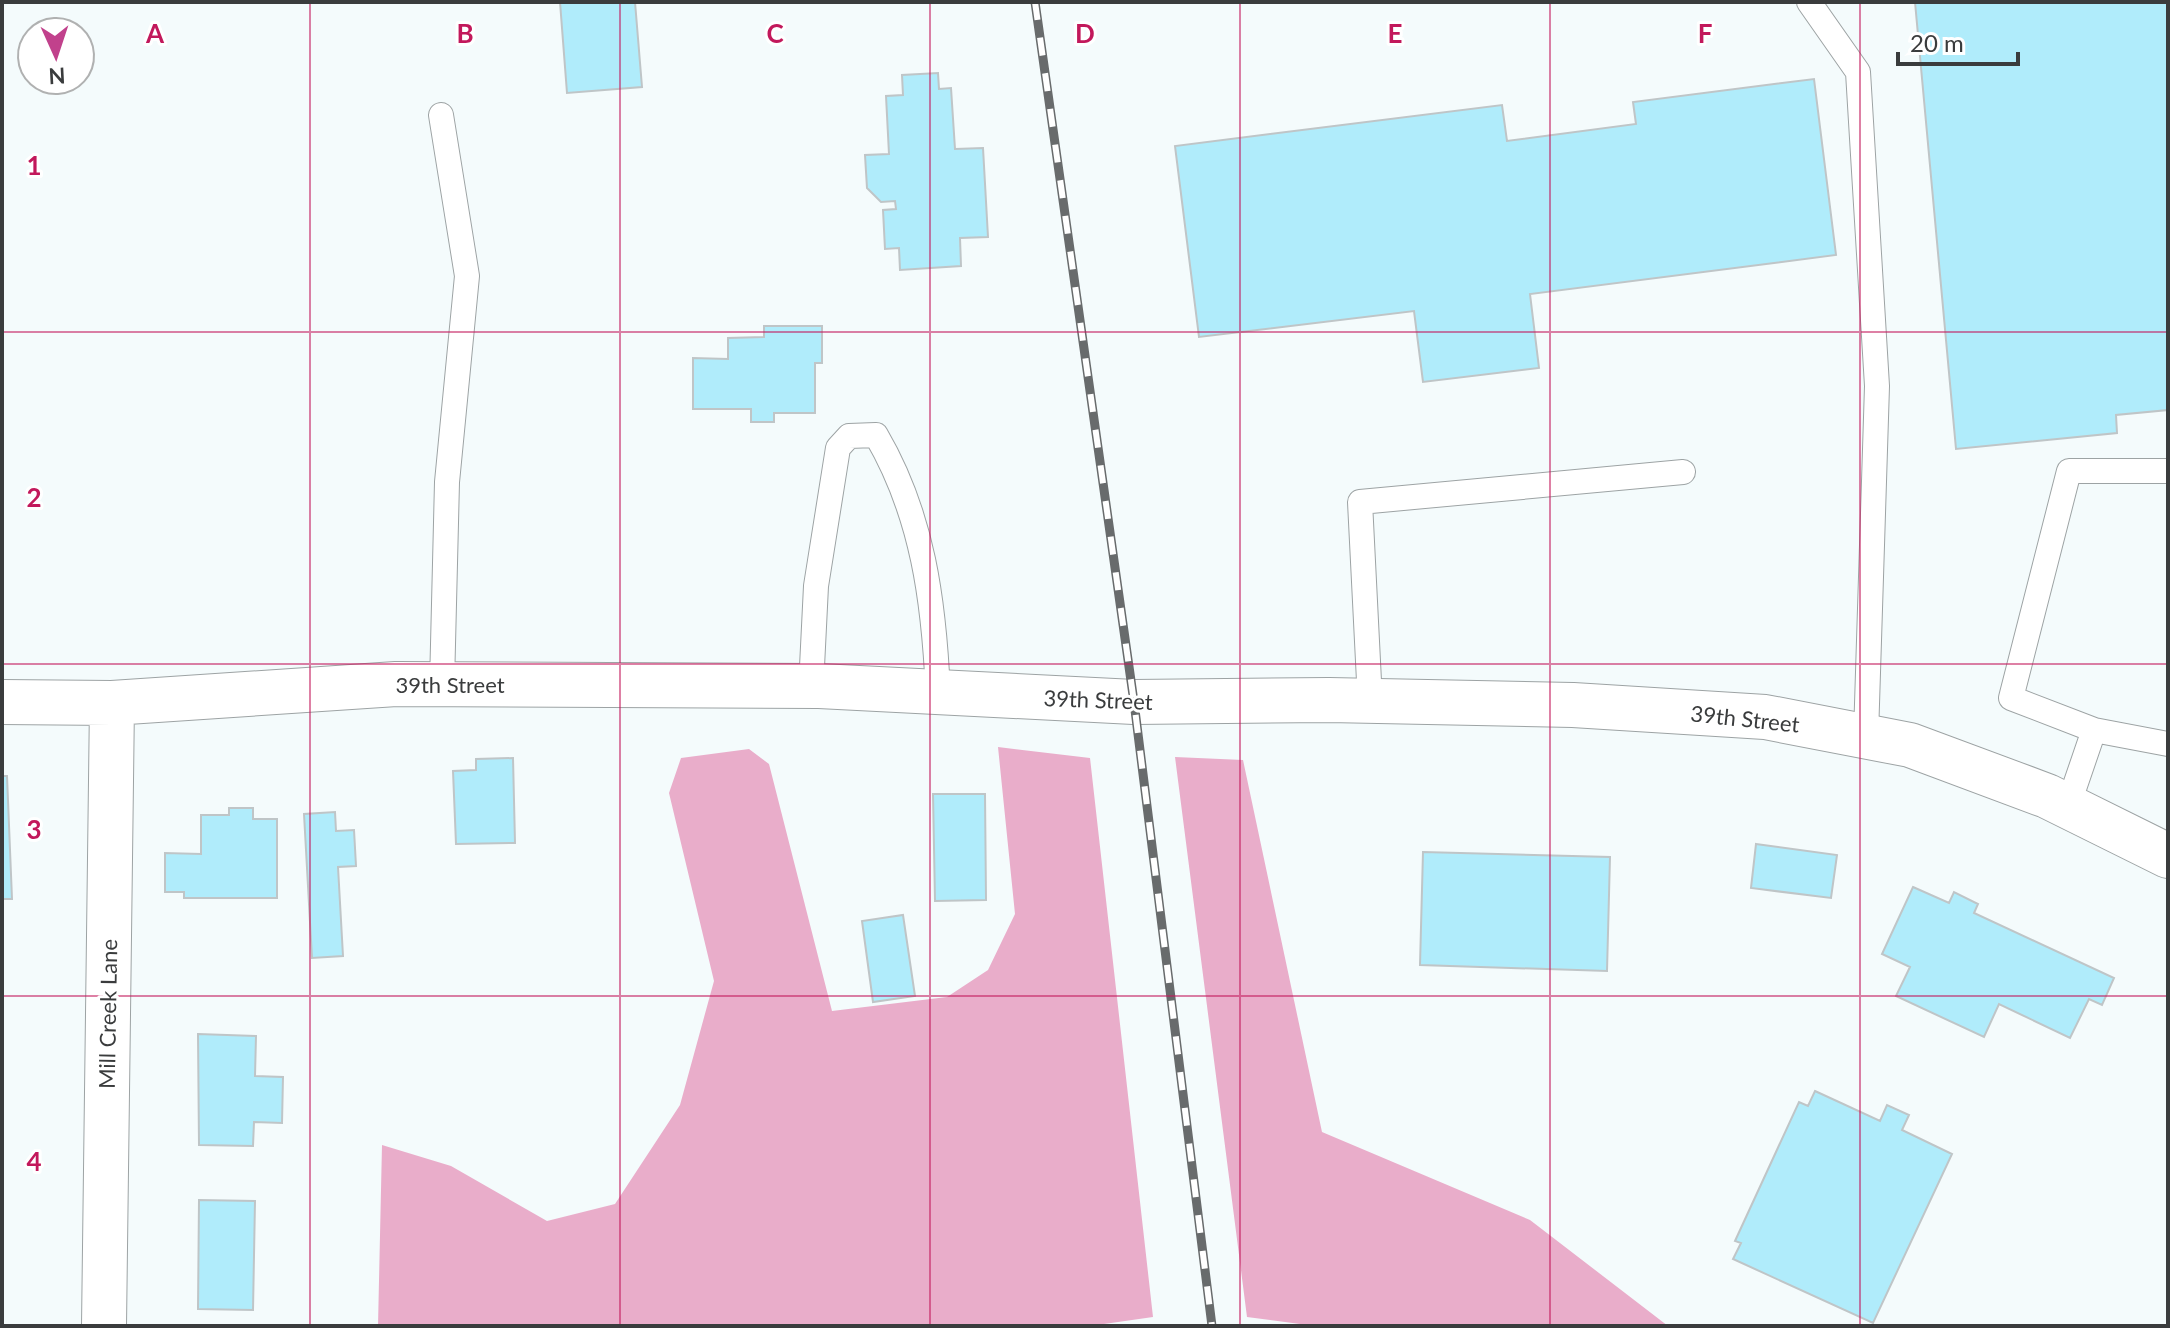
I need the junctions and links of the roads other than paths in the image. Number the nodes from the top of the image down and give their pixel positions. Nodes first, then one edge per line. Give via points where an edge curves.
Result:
1 (1809, 2) edge
2 (441, 115) dead end
3 (2168, 471) edge
4 (1683, 472) dead end
5 (442, 685) junction
6 (811, 687) junction
7 (938, 693) junction
8 (1370, 701) junction
9 (2, 702) edge
10 (112, 703) junction
11 (2094, 730) junction
12 (1866, 736) junction
13 (2168, 744) edge
14 (2068, 806) junction
15 (2168, 856) edge
16 (104, 1326) edge

1 - 12 lane via 1858,72 1877,386
2 - 5 lane via 467,276 447,482
3 - 11 lane via 2069,471 2011,698
4 - 8 lane via 1360,502
5 - 6 street, 39th Street
5 - 10 street, 39th Street
6 - 7 street, 39th Street
6 - 7 lane via 816,586 838,448 849,436 876,435 899,474 920,545 934,608
7 - 8 street, 39th Street via 1134,702
8 - 12 street, 39th Street via 1573,705 1765,717
9 - 10 street, 39th Street
10 - 16 street, Mill Creek Lane
11 - 13 lane
11 - 14 lane
12 - 14 street, 39th Street via 1910,745
14 - 15 street, 39th Street

